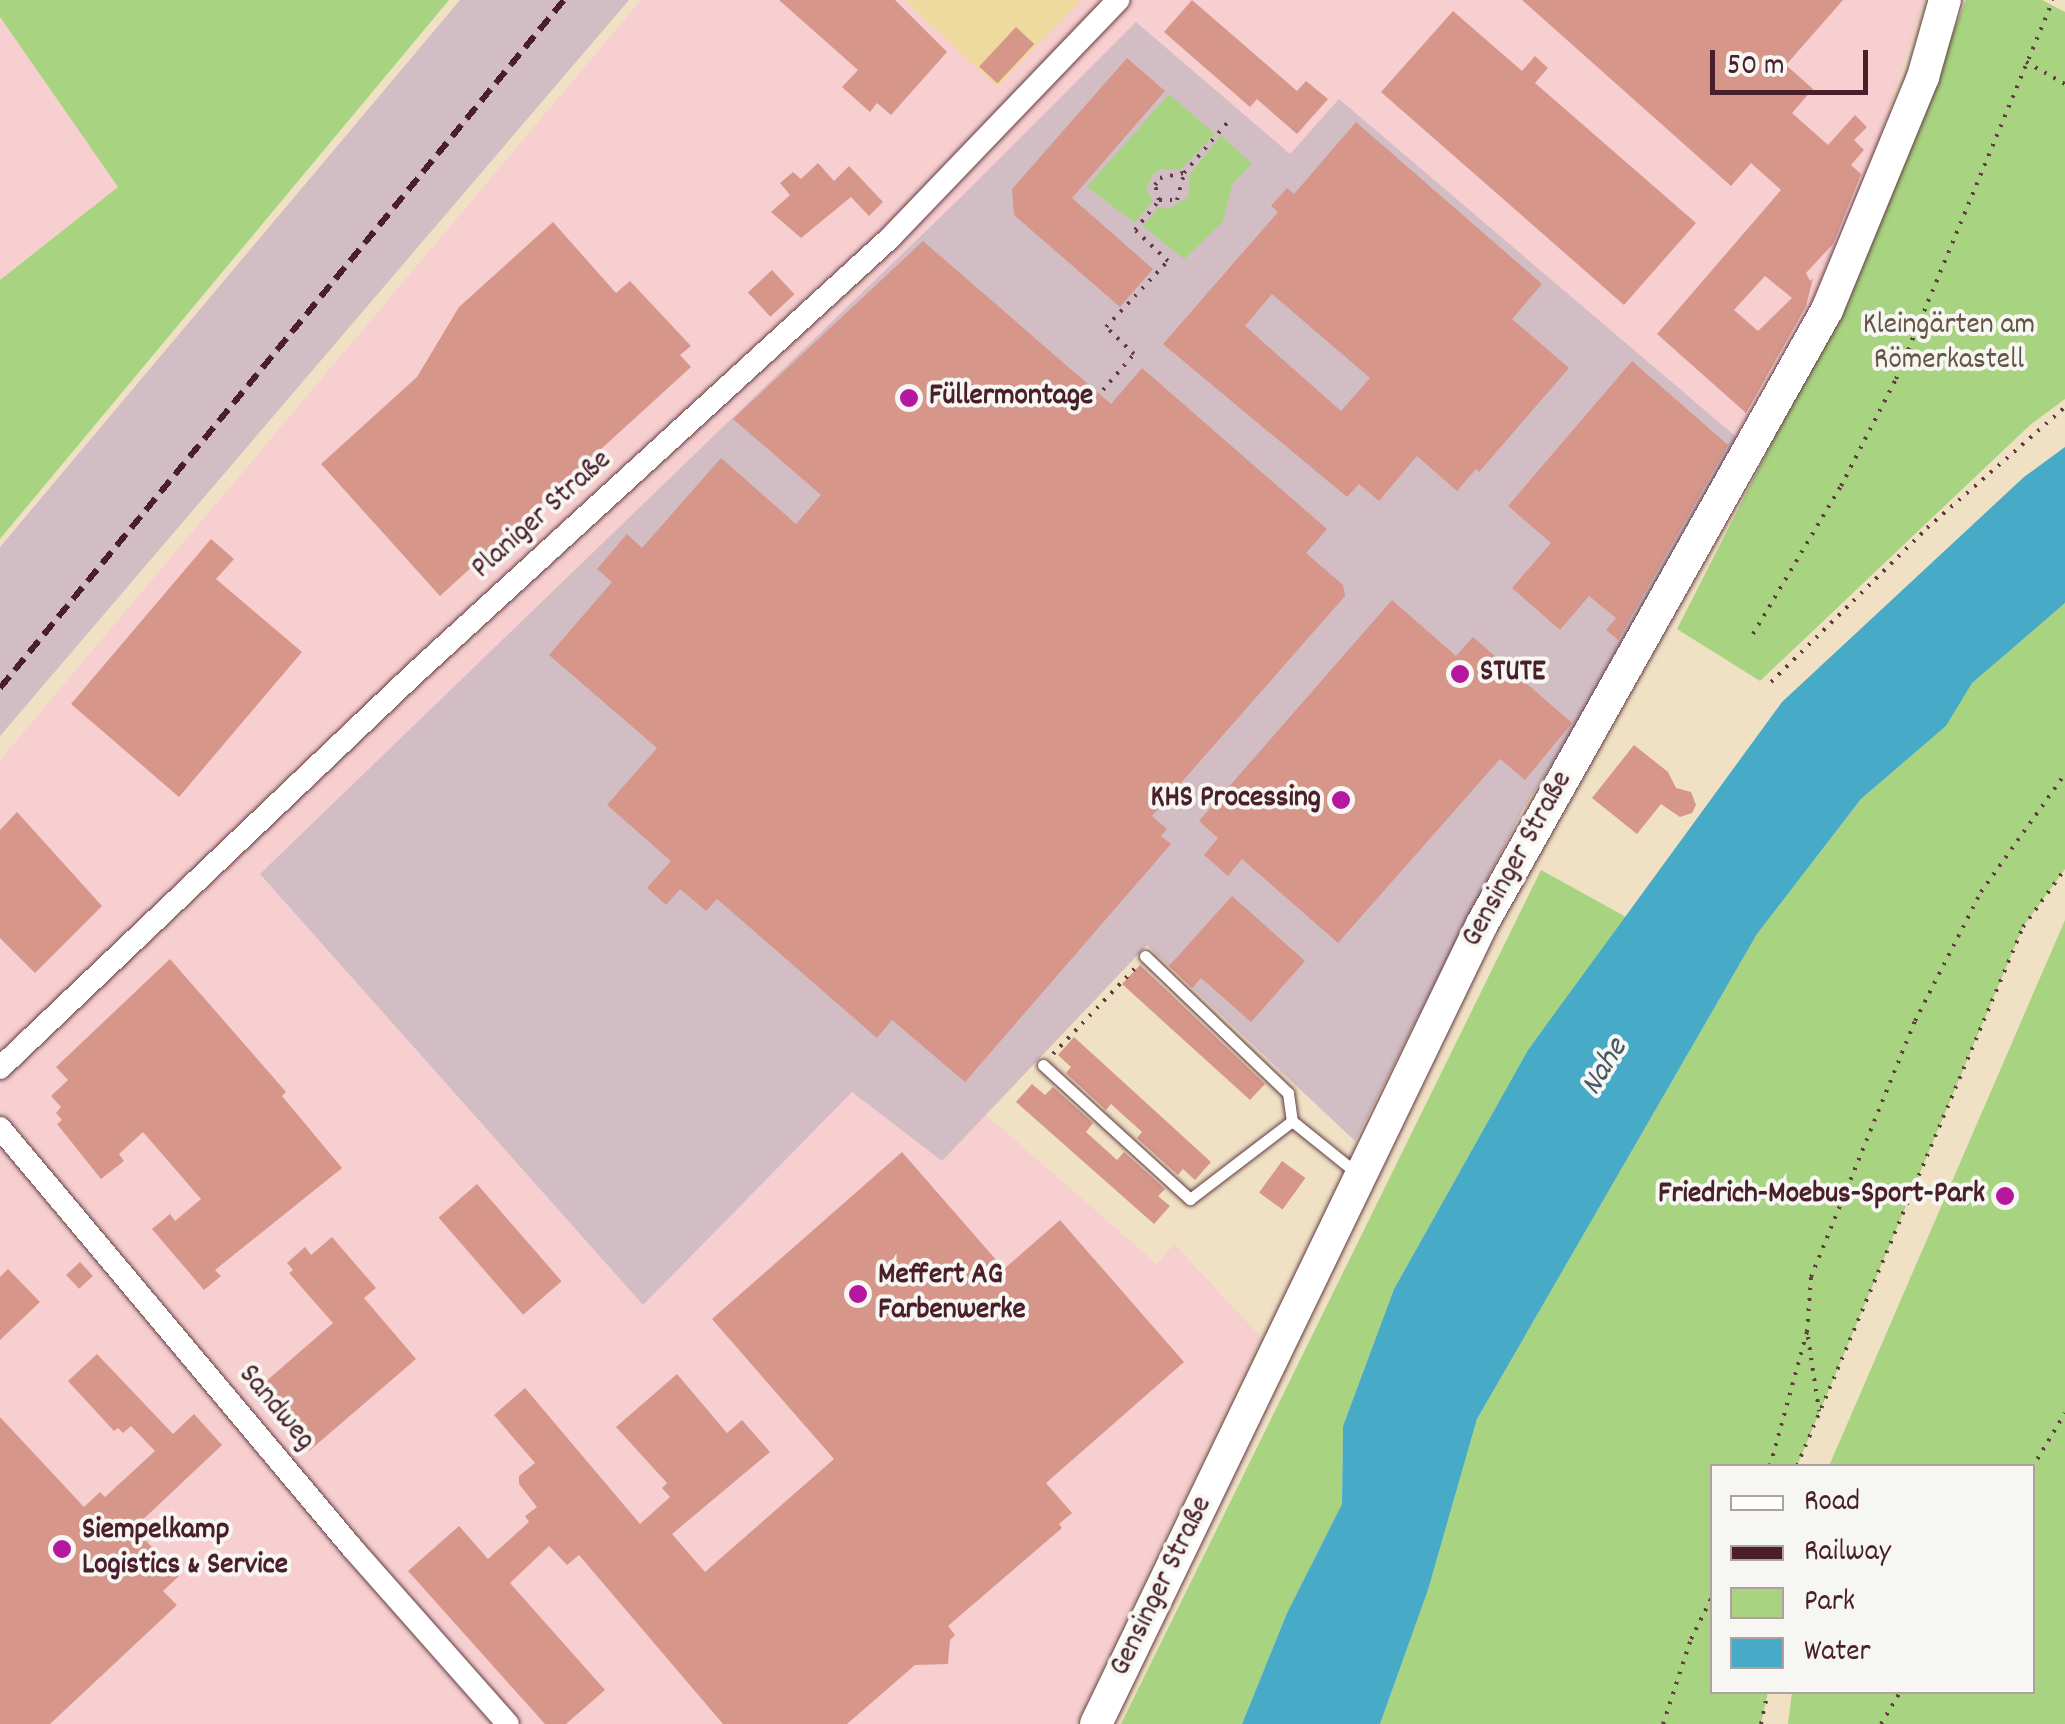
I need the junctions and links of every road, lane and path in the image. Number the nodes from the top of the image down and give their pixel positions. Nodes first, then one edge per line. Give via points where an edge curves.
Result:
1 (1118, 0) edge
2 (1945, 0) edge
3 (2052, 0) edge
4 (2026, 62) junction
5 (2065, 84) edge
6 (1228, 122) dead end
7 (1184, 173) junction
8 (1158, 200) junction
9 (1103, 390) dead end
10 (2065, 407) edge
11 (1753, 634) dead end
12 (1771, 682) dead end
13 (2065, 774) edge
14 (2065, 869) edge
15 (1145, 956) joint
16 (1043, 1065) joint
17 (0, 1068) edge
18 (1292, 1121) junction
19 (0, 1128) edge
20 (1361, 1176) junction
21 (1807, 1332) junction
22 (1820, 1413) junction
23 (2065, 1413) edge
24 (1771, 1464) edge
25 (1798, 1464) edge
26 (2034, 1464) edge
27 (1710, 1601) edge
28 (1768, 1694) edge
29 (1899, 1694) edge
30 (508, 1724) edge
31 (1096, 1724) edge
32 (1663, 1724) edge
33 (1761, 1724) edge
34 (1880, 1724) edge

1 - 17 street, Planiger Straße via 890,238 386,700
2 - 20 street, Gensinger Straße via 1923,77 1826,310 1482,924
3 - 4 path
4 - 5 path
4 - 11 path via 1896,379
6 - 7 path
7 - 8 path via 1176,200
7 - 8 path via 1160,178
8 - 9 path via 1135,230 1168,261 1106,327 1134,354
10 - 12 path via 1927,528
13 - 21 path via 1980,892 1914,1021 1811,1278
14 - 22 path via 2023,926
15 - 16 path
15 - 18 lane via 1288,1093
16 - 18 lane via 1190,1199
18 - 20 lane
19 - 30 street, Sandweg
20 - 31 street, Gensinger Straße
21 - 22 path
21 - 24 path
22 - 25 path
23 - 26 path
27 - 32 path
28 - 33 path
29 - 34 path

